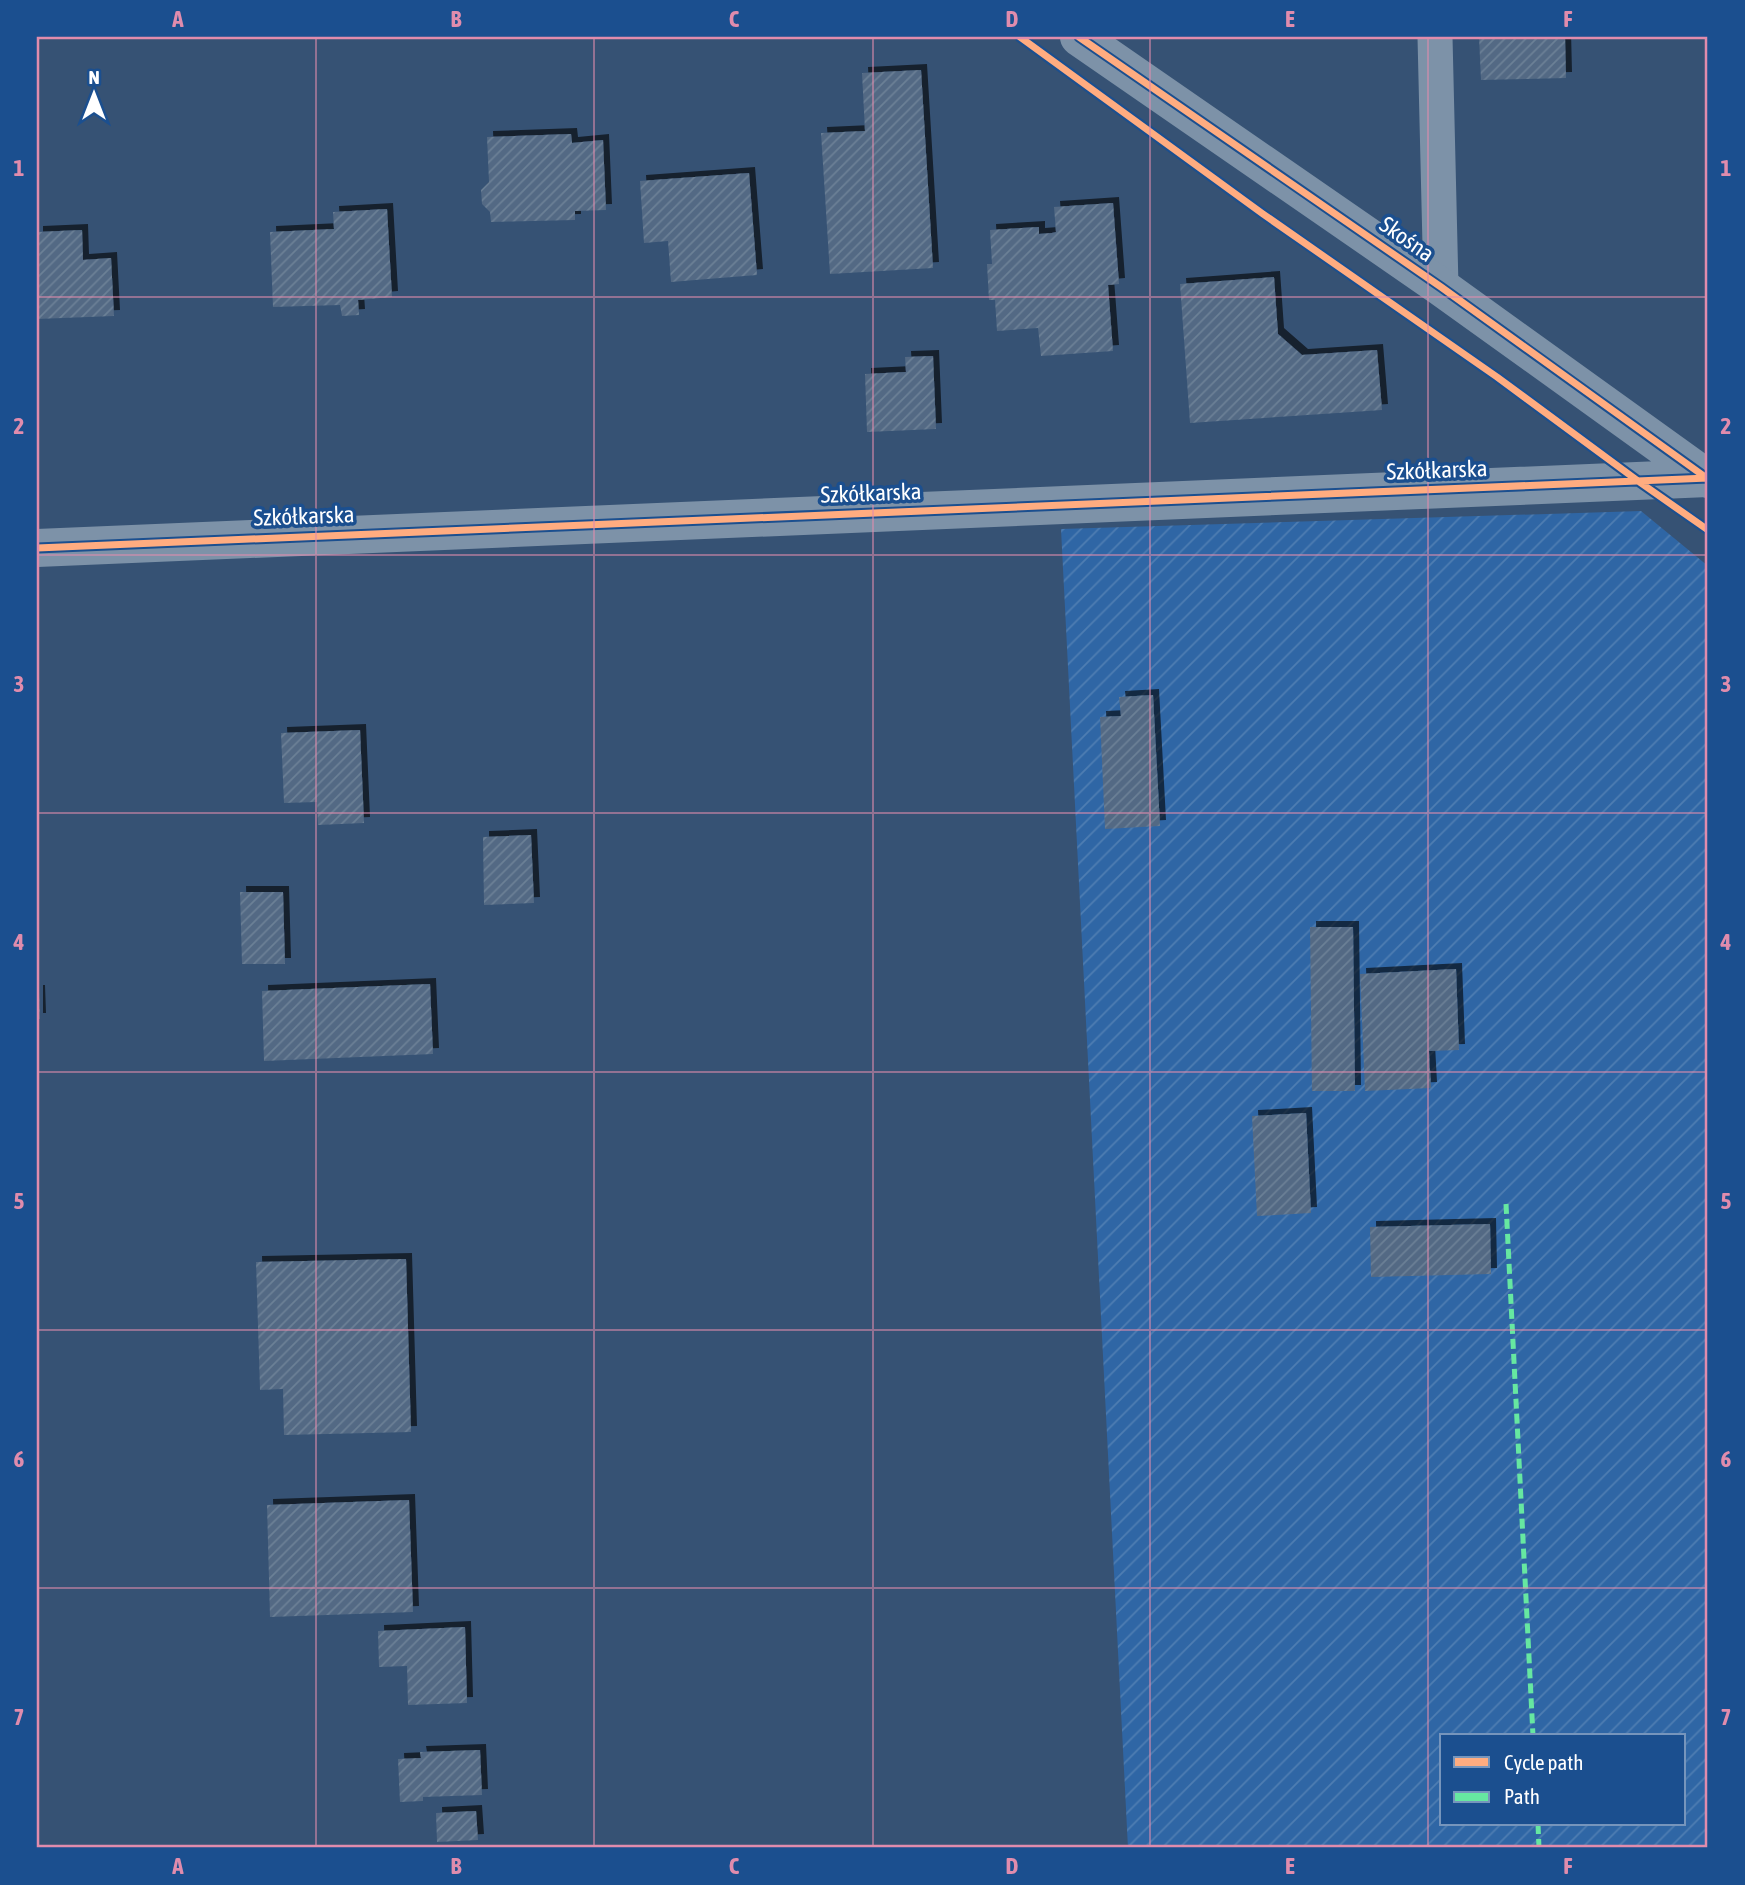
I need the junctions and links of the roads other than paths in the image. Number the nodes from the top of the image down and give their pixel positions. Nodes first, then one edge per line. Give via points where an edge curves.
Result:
1 (1079, 37) edge
2 (1434, 37) edge
3 (1441, 287) junction
4 (1708, 478) edge
5 (37, 548) edge

1 - 3 street, Skośna
2 - 3 lane
3 - 4 street, Skośna
4 - 5 street, Szkółkarska

